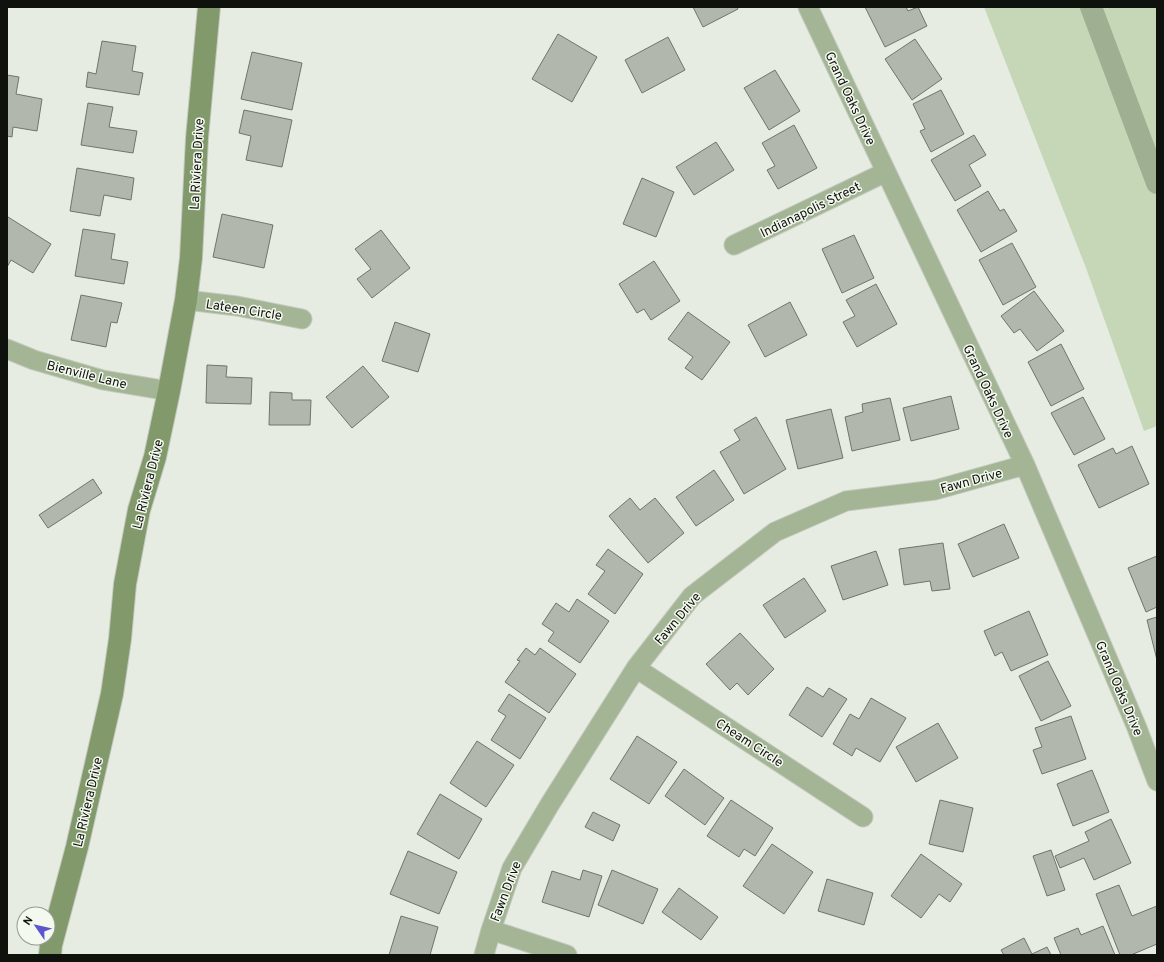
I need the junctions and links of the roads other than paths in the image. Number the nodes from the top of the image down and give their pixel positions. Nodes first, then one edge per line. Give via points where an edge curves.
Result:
1 (209, 7) edge
2 (808, 7) edge
3 (886, 172) junction
4 (734, 245) dead end
5 (186, 300) junction
6 (302, 319) dead end
7 (7, 349) edge
8 (169, 391) junction
9 (1025, 465) junction
10 (636, 668) junction
11 (1157, 781) edge
12 (863, 817) dead end
13 (491, 930) junction
14 (50, 955) edge
15 (484, 955) edge
16 (566, 955) edge

1 - 5 street, La Riviera Drive
2 - 3 street, Grand Oaks Drive
3 - 4 street, Indianapolis Street
3 - 9 street, Grand Oaks Drive
5 - 6 street, Lateen Circle via 237,306
5 - 8 street, La Riviera Drive
7 - 8 street, Bienville Lane via 34,360 103,380
8 - 14 street, La Riviera Drive via 155,457 139,510 125,584 112,694
9 - 10 street, Fawn Drive via 935,490 846,501 776,532 692,596
9 - 11 street, Grand Oaks Drive
10 - 12 street, Cheam Circle
10 - 13 street, Fawn Drive via 512,868
13 - 15 street, Fawn Drive
13 - 16 street

